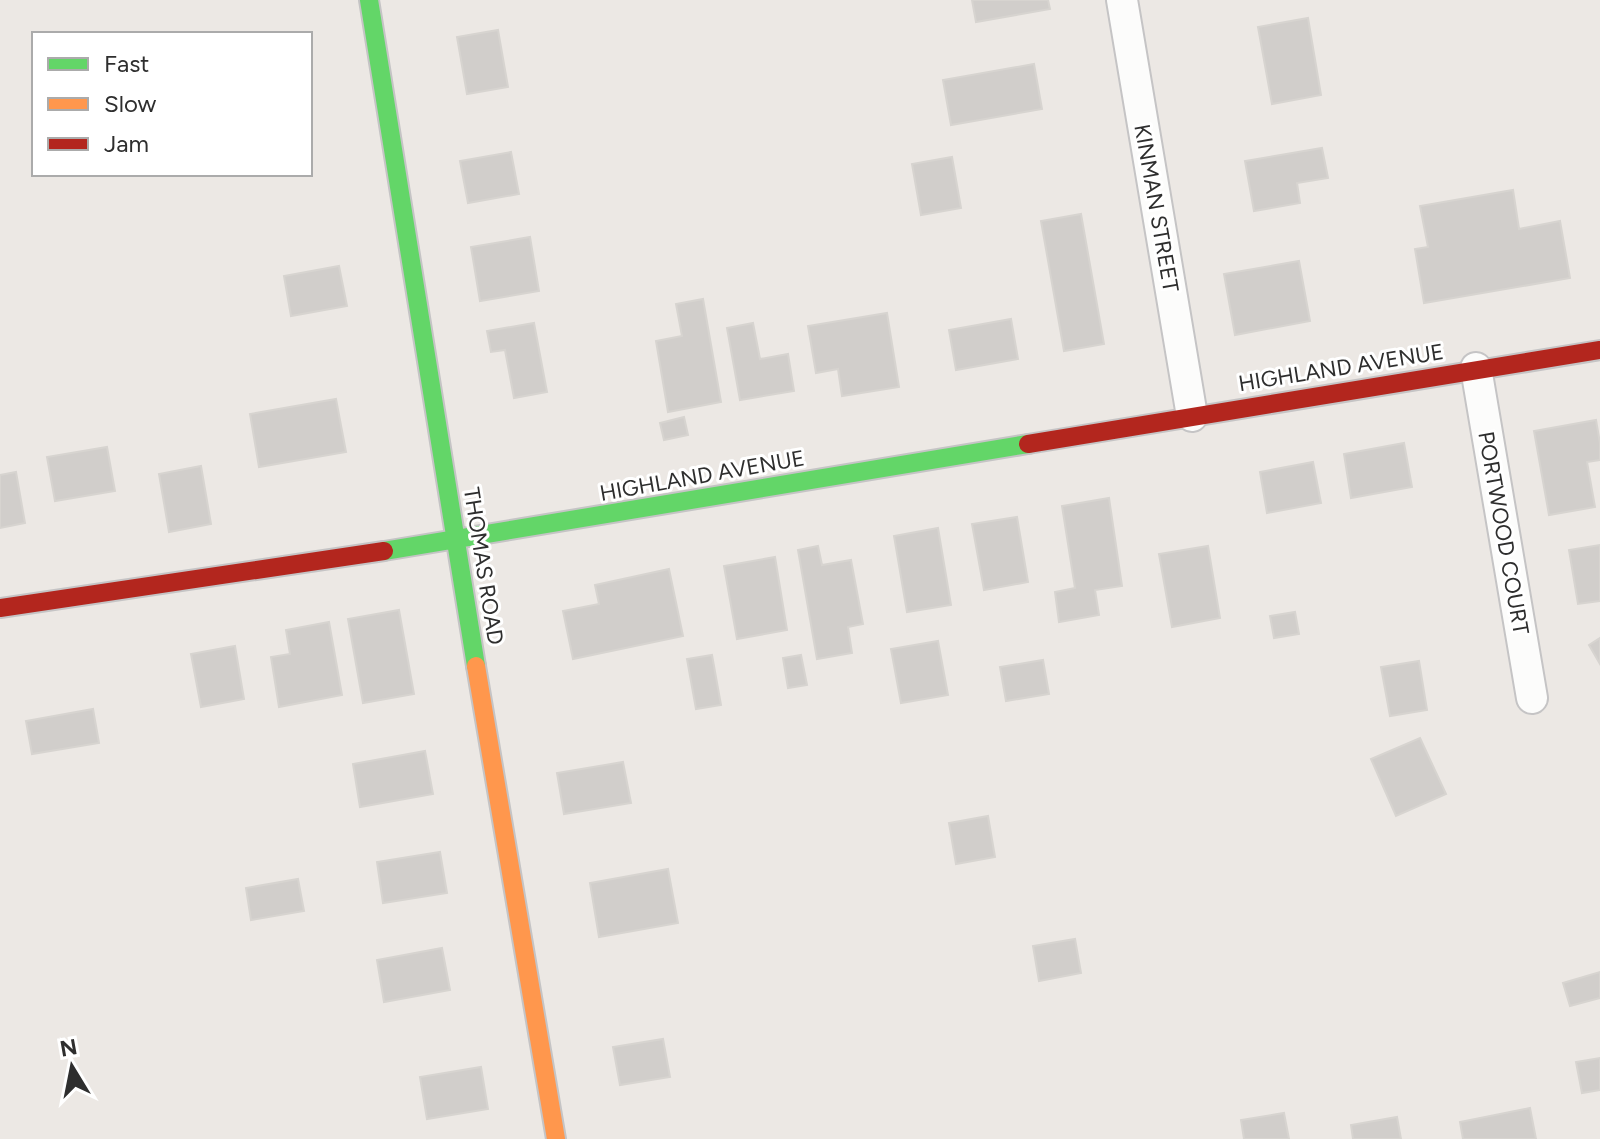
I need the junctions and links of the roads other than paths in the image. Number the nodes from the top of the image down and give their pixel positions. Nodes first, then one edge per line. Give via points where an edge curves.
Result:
1 (369, 0) edge
2 (1122, 0) edge
3 (1600, 350) edge
4 (1476, 368) junction
5 (1192, 416) junction
6 (455, 541) junction
7 (0, 608) edge
8 (1532, 698) dead end
9 (556, 1139) edge

1 - 6 street, THOMAS ROAD
2 - 5 street, KINMAN STREET
3 - 4 street, HIGHLAND AVENUE
4 - 5 street, HIGHLAND AVENUE
4 - 8 street, PORTWOOD COURT
5 - 6 street, HIGHLAND AVENUE
6 - 7 street, HIGHLAND AVENUE
6 - 9 street, THOMAS ROAD

